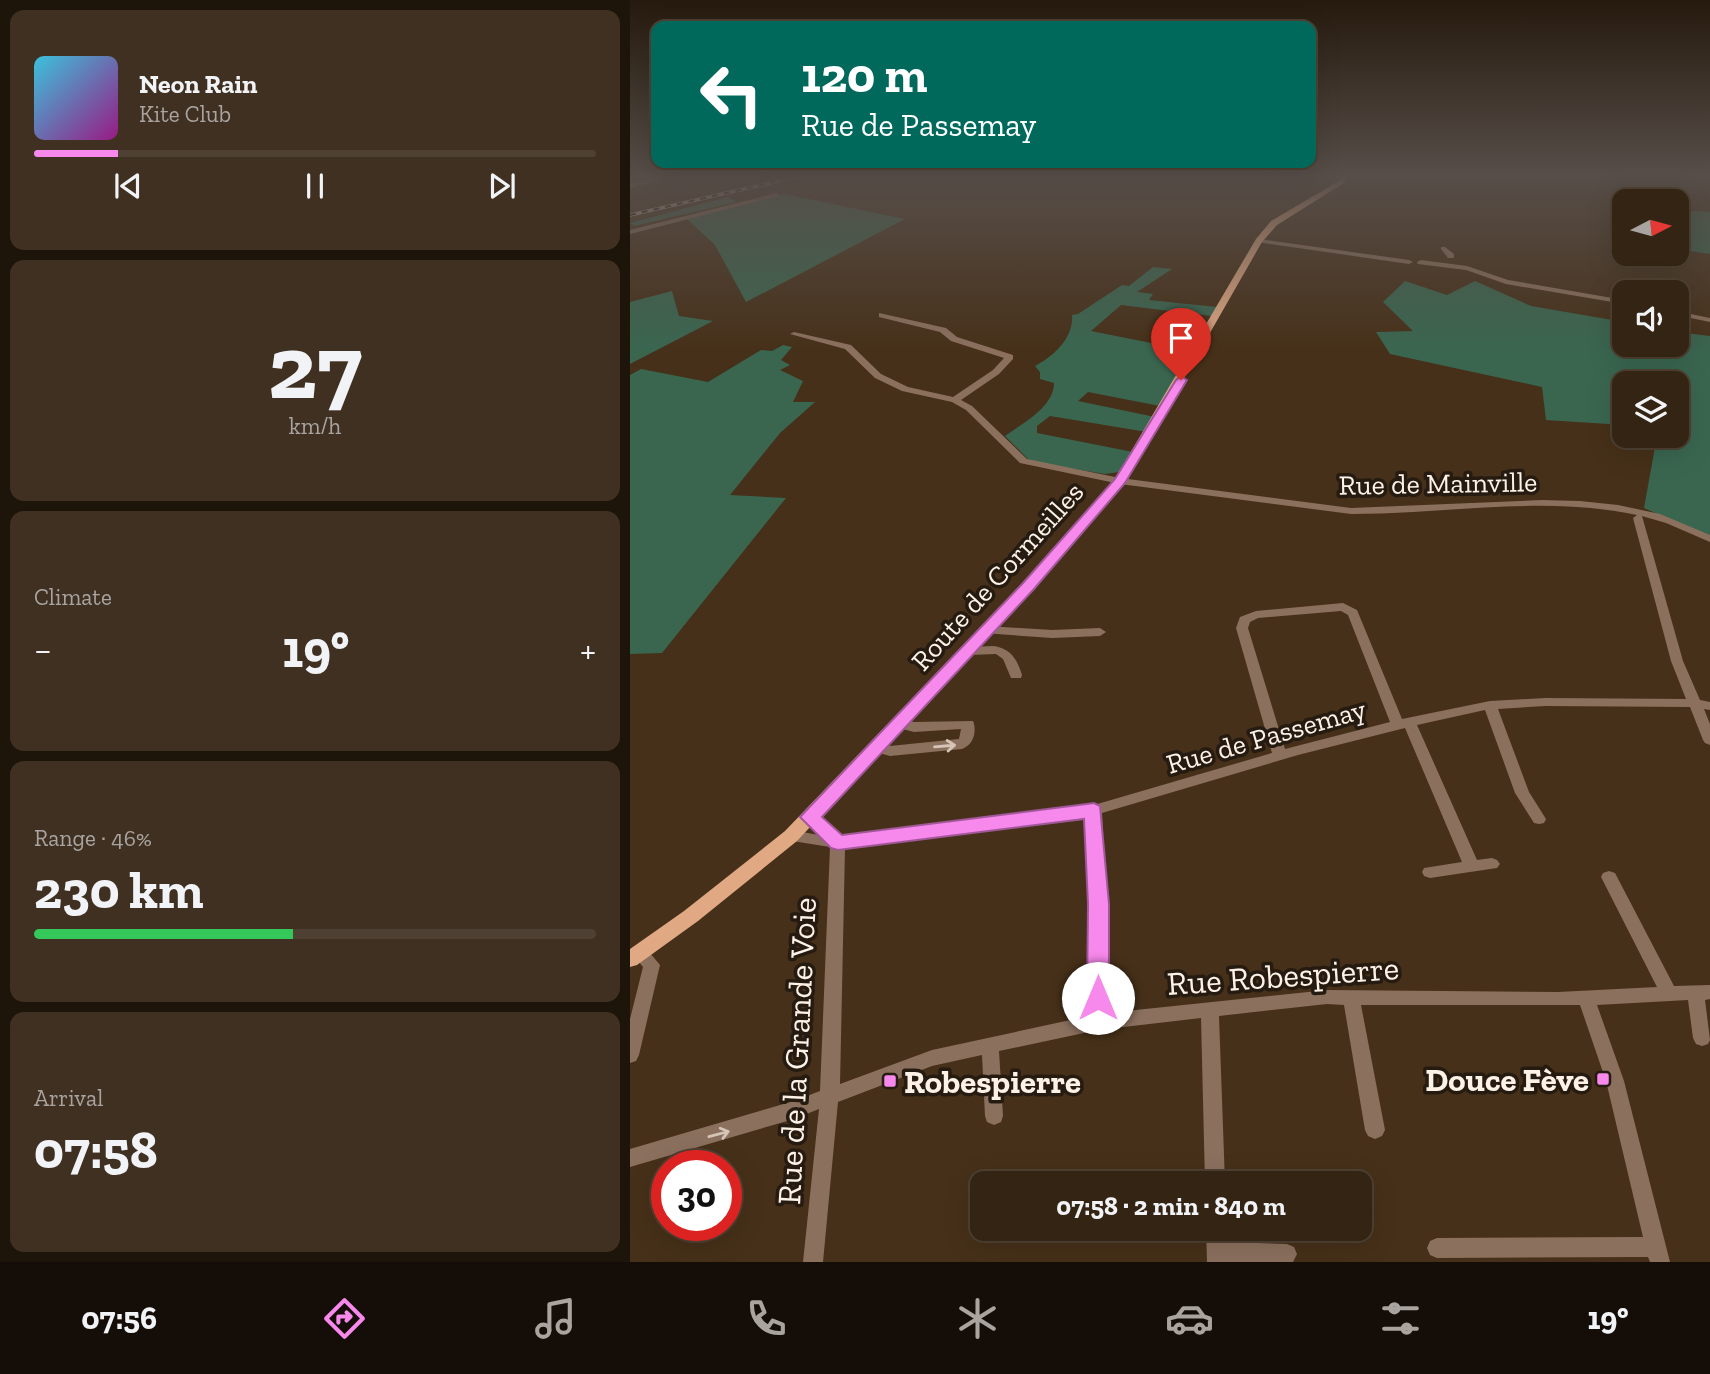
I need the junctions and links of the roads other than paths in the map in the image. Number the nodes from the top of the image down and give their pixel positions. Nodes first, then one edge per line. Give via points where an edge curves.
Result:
1 (1266, 233) edge
2 (1259, 241) junction
3 (1443, 248) dead end
4 (1451, 256) dead end
5 (1409, 261) dead end
6 (1421, 262) dead end
7 (1612, 300) edge
8 (882, 315) dead end
9 (1689, 316) edge
10 (1710, 320) edge
11 (794, 334) dead end
12 (955, 400) junction
13 (1120, 481) junction
14 (1638, 518) dead end
15 (1710, 539) edge
16 (987, 629) junction
17 (1100, 632) dead end
18 (968, 650) junction
19 (1016, 676) dead end
20 (1693, 703) junction
21 (1490, 705) junction
22 (1710, 706) edge
23 (1404, 723) junction
24 (900, 724) junction
25 (1710, 740) edge
26 (877, 748) junction
27 (1280, 755) junction
28 (1094, 810) junction
29 (810, 817) junction
30 (1539, 819) dead end
31 (791, 836) junction
32 (838, 843) junction
33 (1492, 864) dead end
34 (1472, 867) junction
35 (1430, 872) dead end
36 (1609, 877) dead end
37 (635, 955) edge
38 (1702, 992) edge
39 (1670, 993) junction
40 (1350, 996) junction
41 (1586, 999) junction
42 (1210, 1010) junction
43 (1098, 1022) junction
44 (1702, 1038) dead end
45 (990, 1044) junction
46 (630, 1055) edge
47 (828, 1097) junction
48 (994, 1116) dead end
49 (1376, 1130) dead end
50 (630, 1158) edge
51 (1215, 1171) edge
52 (1437, 1248) dead end
53 (1287, 1254) dead end
54 (1658, 1254) edge
55 (1217, 1257) edge
56 (813, 1262) edge

1 - 2 main road, Route de Cormeilles
2 - 5 street
2 - 13 main road, Route de Cormeilles
3 - 4 street
6 - 7 street
8 - 12 street via 943,330 954,339 1011,358
9 - 10 street
11 - 12 street via 848,347 878,376 905,389
12 - 13 street via 970,408 1024,461
13 - 15 street, Rue de Mainville via 1351,511 1506,503 1604,507 1657,516
13 - 16 main road, Route de Cormeilles
14 - 20 street
16 - 17 street
16 - 18 main road, Route de Cormeilles
18 - 19 street via 1004,650
18 - 24 main road, Route de Cormeilles
20 - 21 street, Rue de Passemay
20 - 22 street, Rue de Passemay
20 - 25 street
21 - 23 street, Rue de Passemay
21 - 30 street via 1522,793
23 - 27 street, Rue de Passemay
23 - 27 street via 1353,613 1343,607 1256,615 1244,620 1242,628
23 - 34 street
24 - 26 main road, Route de Cormeilles
26 -> 24 street via 890,751 967,740 968,724
26 - 29 main road, Route de Cormeilles
27 - 28 street, Rue de Passemay
28 - 32 street, Rue de Passemay
28 - 43 street
29 - 31 main road, Route de Cormeilles
29 - 32 street
31 - 32 street
31 - 37 main road, Route de Cormeilles
32 - 47 street, Rue de la Grande Voie
33 - 34 street
34 - 35 street
36 - 39 street
37 - 46 street via 652,965
38 - 39 street, Rue Robespierre
38 - 44 street
39 - 41 street, Rue Robespierre
40 - 41 street, Rue Robespierre
40 - 42 street, Rue Robespierre
40 - 49 street
41 - 54 street via 1615,1082
42 - 43 street, Rue Robespierre
42 - 51 street
43 - 45 street, Rue Robespierre
45 - 47 street, Rue Robespierre via 932,1058
45 - 48 street
50 -> 47 street, Rue Robespierre
47 - 56 street, Rue de la Grande Voie
52 - 54 street
53 - 55 street

